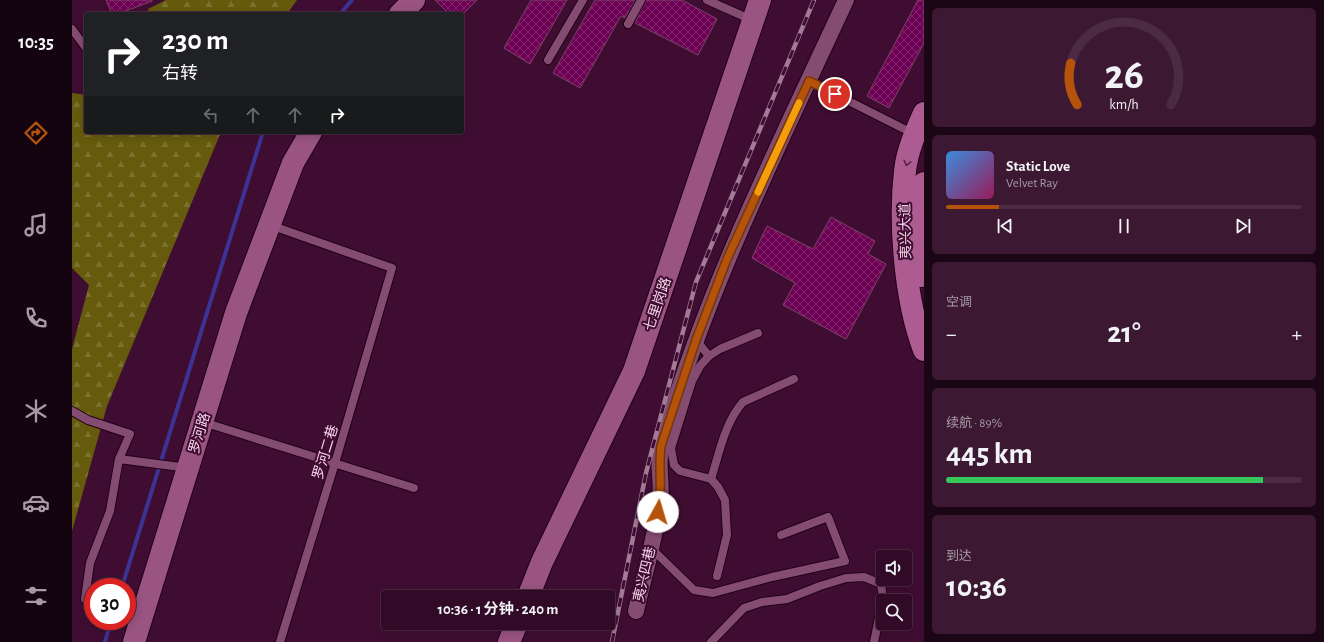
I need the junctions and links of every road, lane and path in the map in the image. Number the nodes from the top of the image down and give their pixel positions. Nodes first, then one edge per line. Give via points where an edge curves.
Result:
1 (400, 0) edge
2 (414, 0) edge
3 (583, 0) edge
4 (641, 0) edge
5 (707, 0) edge
6 (846, 0) edge
7 (756, 10) edge
8 (388, 12) edge
9 (402, 12) edge
10 (628, 24) dead end
11 (72, 29) edge
12 (84, 45) edge
13 (548, 60) dead end
14 (809, 81) junction
15 (924, 113) edge
16 (298, 134) edge
17 (310, 134) edge
18 (914, 134) junction
19 (924, 183) edge
20 (269, 225) junction
21 (924, 307) edge
22 (758, 333) dead end
23 (696, 340) junction
24 (924, 350) edge
25 (709, 356) junction
26 (794, 379) dead end
27 (72, 411) edge
28 (202, 422) junction
29 (119, 459) junction
30 (335, 463) junction
31 (188, 468) junction
32 (711, 478) junction
33 (414, 488) dead end
34 (781, 535) dead end
35 (650, 548) junction
36 (717, 576) dead end
37 (88, 578) edge
38 (531, 590) edge
39 (636, 611) dead end
40 (514, 630) edge
41 (134, 642) edge
42 (280, 642) edge
43 (508, 642) edge
44 (711, 642) edge
45 (874, 642) edge

1 - 8 main road
2 - 9 main road
3 - 13 lane
4 - 10 lane
5 - 7 lane
6 - 14 street, 夷兴四巷
7 - 38 main road, 七里岗路 via 634,371
11 - 12 lane
14 - 18 lane
14 - 23 street, 夷兴四巷 via 727,259
15 - 18 main road, 夷兴大道
16 - 20 main road, 罗河路 via 282,161
17 - 20 main road, 罗河路 via 293,163
18 -> 24 main road, 夷兴大道 via 905,170 905,261
19 - 21 main road, 夷兴大道 via 919,262
20 - 28 main road, 罗河路 via 236,313
20 - 30 lane, 罗河二巷 via 392,268
22 - 25 lane via 729,344
23 - 25 lane
23 - 35 street, 夷兴四巷 via 661,446 660,501
25 - 32 lane via 692,381 671,448 674,464 680,471
26 - 32 lane via 743,402 722,445
27 - 29 lane via 88,420 130,434
28 - 30 lane
28 - 31 main road, 罗河路
29 - 31 lane
29 - 37 lane via 110,512 90,563
30 - 33 lane
30 - 42 lane, 罗河二巷
31 - 41 main road, 罗河路
32 - 36 lane via 725,500 727,513 727,535
34 - 35 lane via 828,517 845,561 765,578 713,593 694,590
35 - 39 street, 夷兴四巷
40 - 43 main road
44 - 45 lane via 744,608 762,602 787,599 846,578 864,577 881,584 883,599

